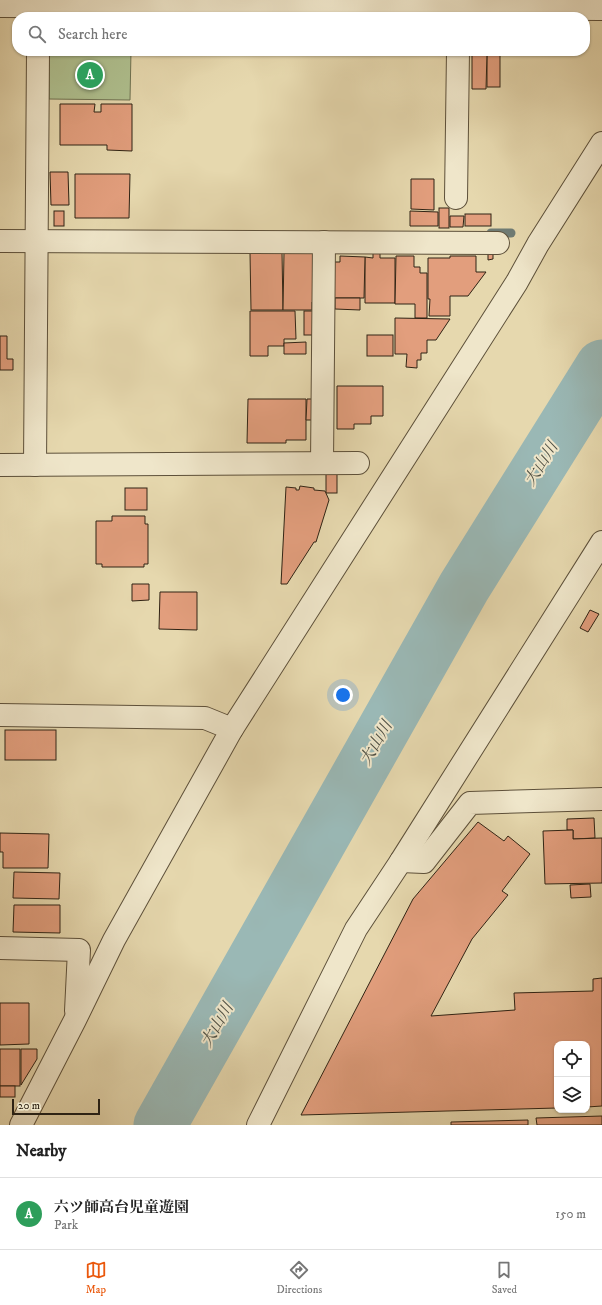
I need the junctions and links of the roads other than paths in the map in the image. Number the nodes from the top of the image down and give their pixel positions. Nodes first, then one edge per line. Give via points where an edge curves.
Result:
1 (0, 6) edge
2 (38, 8) edge
3 (602, 9) edge
4 (374, 12) edge
5 (494, 12) edge
6 (38, 56) edge
7 (458, 56) edge
8 (602, 143) edge
9 (456, 198) dead end
10 (37, 240) junction
11 (0, 241) edge
12 (324, 242) junction
13 (498, 243) dead end
14 (322, 463) junction
15 (358, 463) dead end
16 (0, 465) edge
17 (34, 465) junction
18 (602, 542) edge
19 (0, 715) edge
20 (232, 728) junction
21 (602, 799) edge
22 (401, 861) junction
23 (0, 948) edge
24 (75, 1020) junction
25 (21, 1125) edge
26 (258, 1125) edge

1 - 2 street
2 - 4 street
3 - 5 street
6 - 10 street
7 - 9 street
8 - 20 street via 538,244 513,289
10 - 11 street
10 - 12 street
10 - 17 street
12 - 13 street
12 - 14 street
14 - 15 street
14 - 17 street
16 - 17 street
18 - 22 street
19 - 20 street via 205,718
20 - 24 street via 114,940
21 - 22 street via 470,804 424,862
22 - 26 street via 356,930
23 - 24 street via 79,950
24 - 25 street

